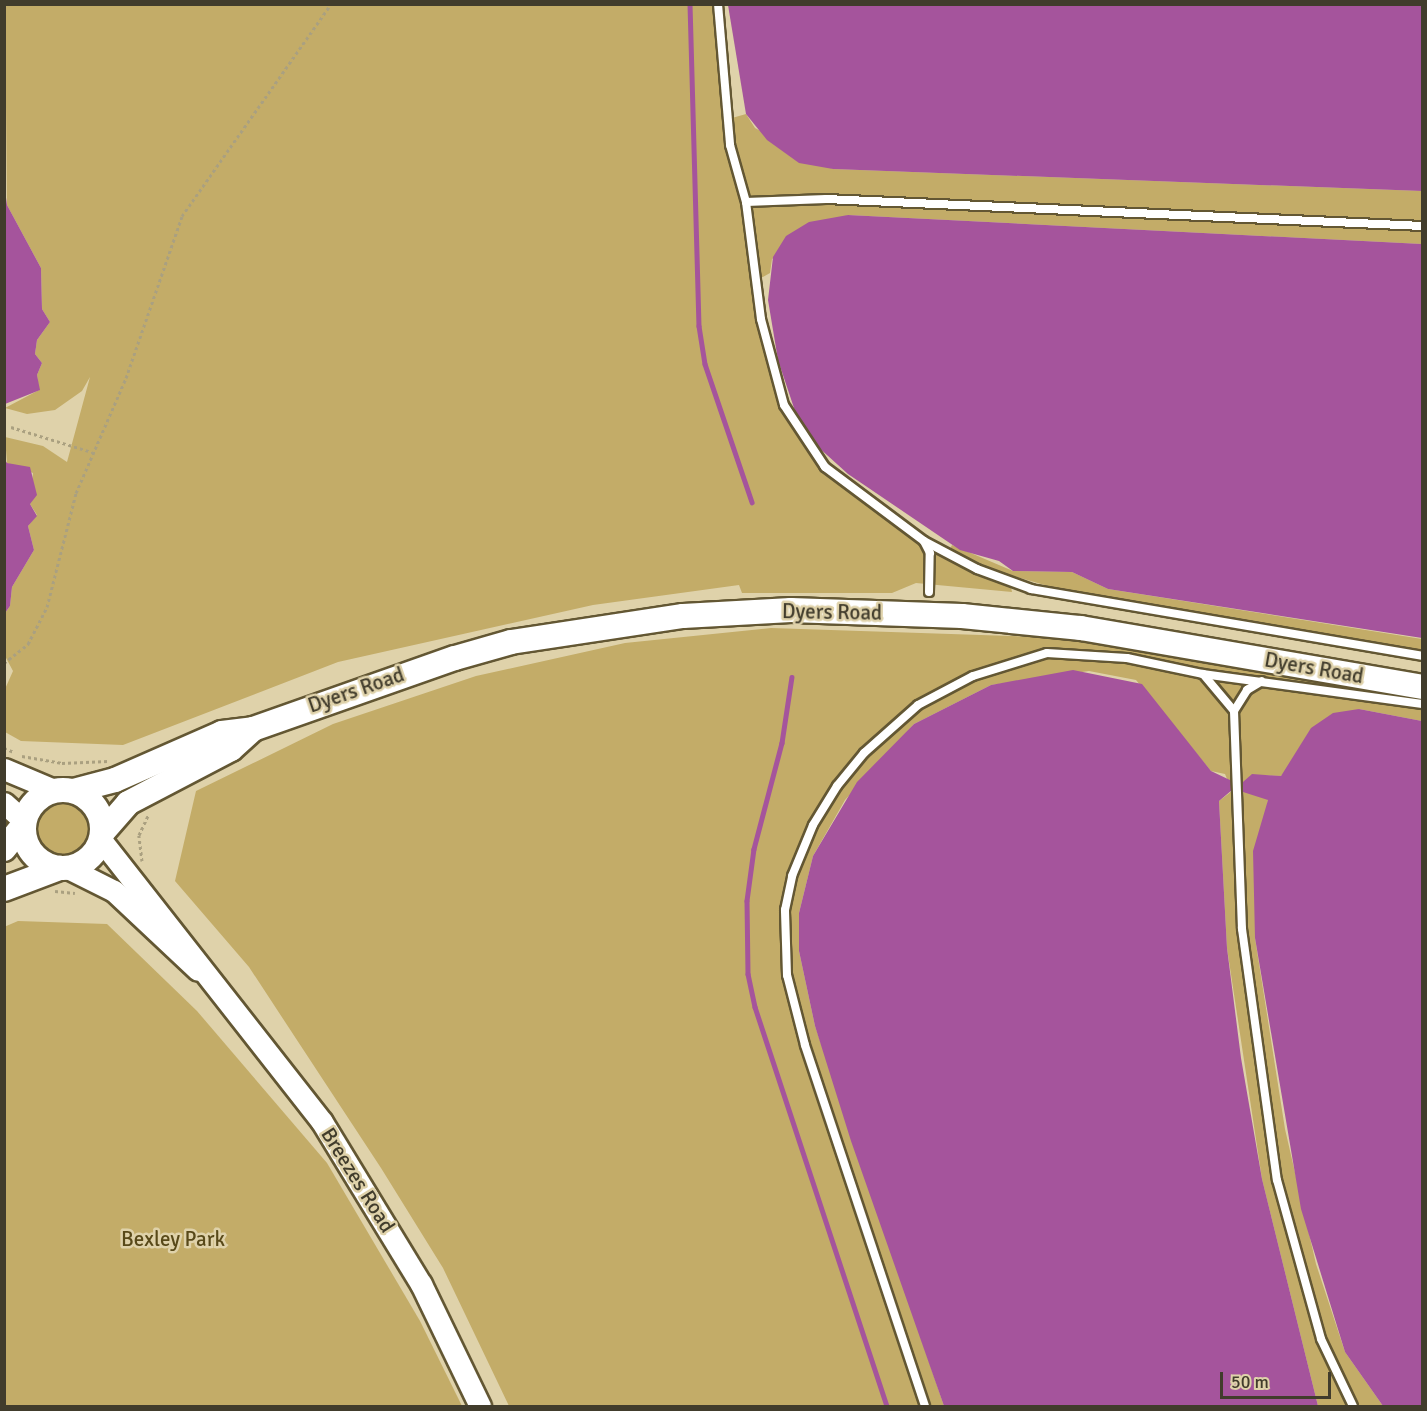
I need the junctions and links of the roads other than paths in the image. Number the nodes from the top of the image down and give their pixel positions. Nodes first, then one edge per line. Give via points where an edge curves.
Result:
1 (718, 4) edge
2 (746, 202) junction
3 (1422, 226) edge
4 (924, 541) junction
5 (929, 592) dead end
6 (1422, 656) edge
7 (1203, 674) junction
8 (1262, 681) junction
9 (1422, 687) edge
10 (1422, 704) edge
11 (1234, 711) junction
12 (253, 729) junction
13 (4, 769) edge
14 (64, 790) junction
15 (4, 803) edge
16 (24, 823) junction
17 (102, 836) junction
18 (4, 849) edge
19 (64, 868) junction
20 (4, 889) edge
21 (203, 974) junction
22 (480, 1407) edge
23 (925, 1407) edge
24 (1353, 1407) edge

1 - 2 lane via 730,145
2 - 3 lane via 826,200
2 - 4 lane via 761,319 777,388 792,422 833,474
4 - 5 lane via 930,553
4 - 6 lane via 977,569 1031,589
7 - 8 lane
7 - 11 lane
7 - 23 lane via 1127,658 1047,654 973,676 918,705 864,753 831,795 802,848 785,910 787,975 812,1066
8 - 10 lane
8 - 11 lane via 1247,690
9 - 12 highway, Dyers Road via 1081,628 962,616 791,610 683,616 511,642 371,684
11 - 24 lane via 1242,929 1277,1180 1321,1339
12 - 14 highway, Dyers Road via 222,733 115,780
12 - 17 highway, Dyers Road via 231,750 128,803
13 - 14 main road
14 - 16 highway via 38,798
14 - 17 highway via 96,806
15 - 16 main road
16 - 18 highway
16 - 19 highway via 32,854
17 - 19 highway via 89,859
17 - 21 main road, Breezes Road via 186,943
19 - 20 highway
19 - 21 main road, Breezes Road via 114,891 176,954
21 - 22 main road, Breezes Road via 284,1070 362,1182 421,1284

